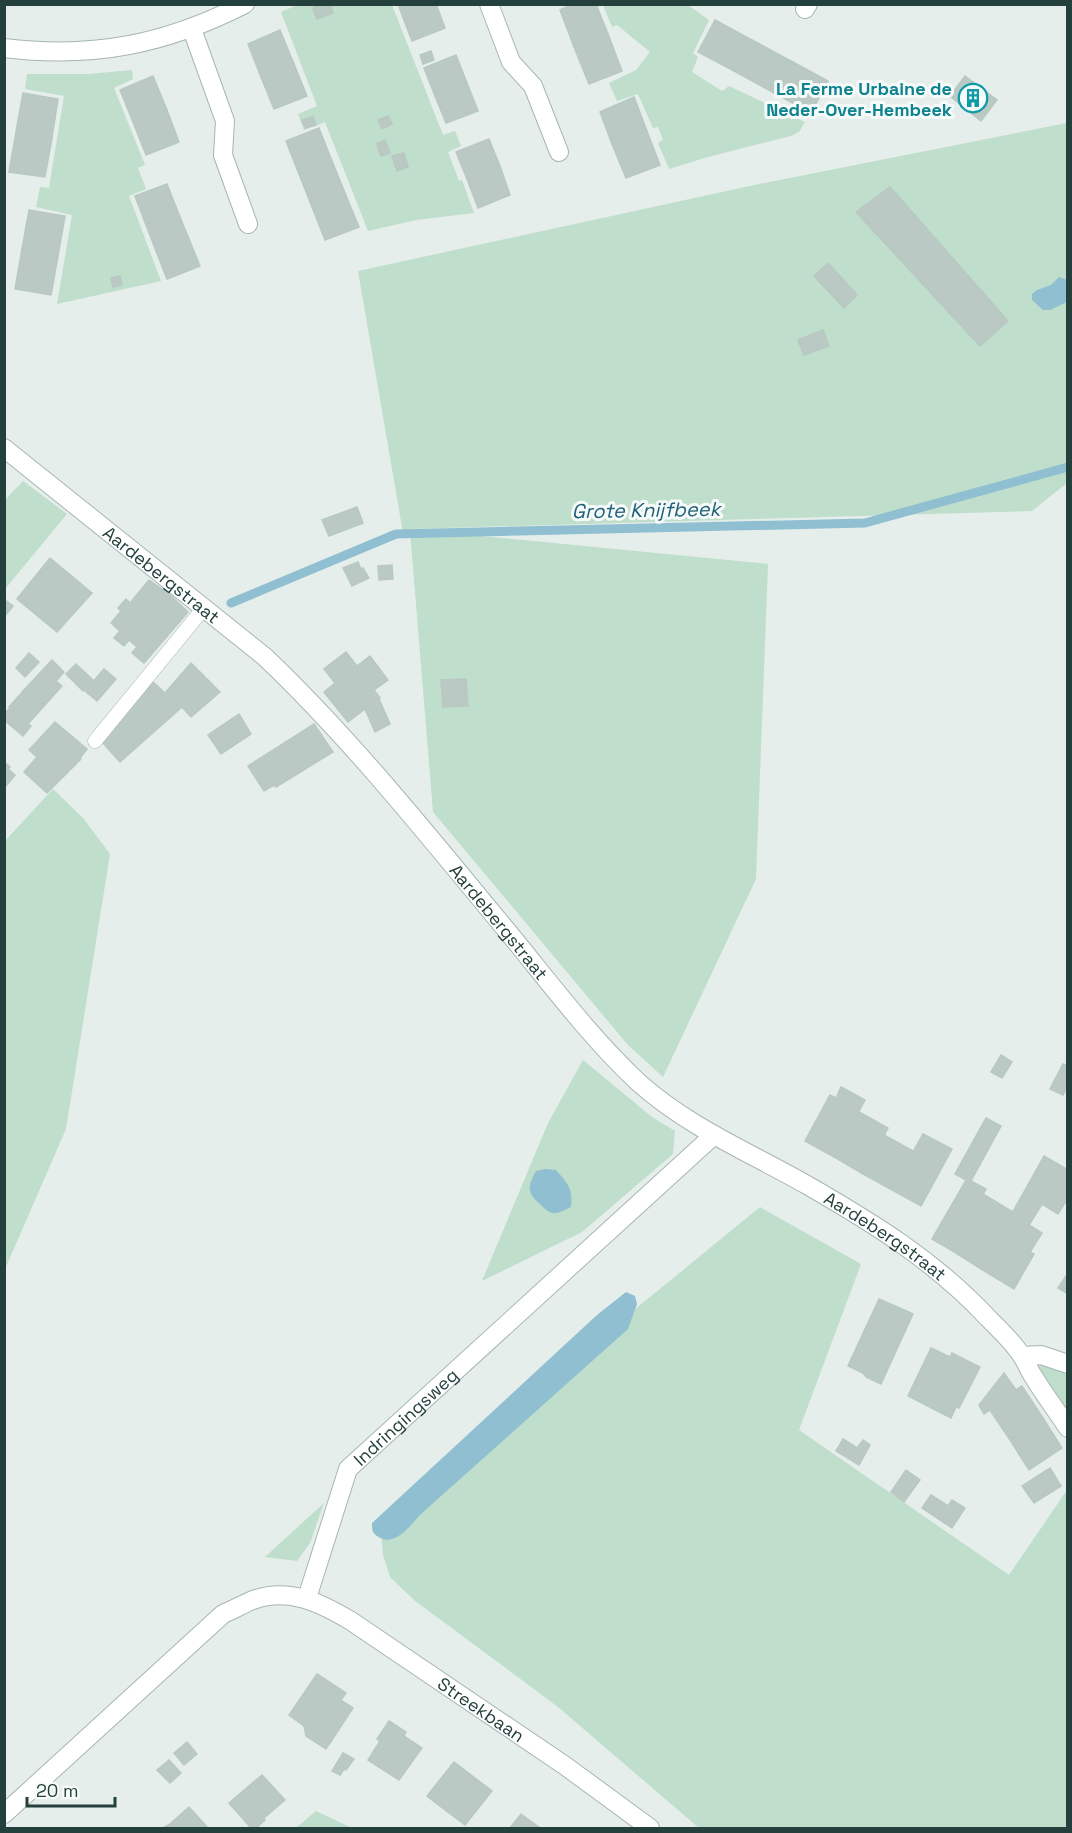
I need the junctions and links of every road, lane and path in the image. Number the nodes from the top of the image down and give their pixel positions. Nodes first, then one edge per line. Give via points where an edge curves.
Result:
1 (245, 4) edge
2 (489, 4) edge
3 (192, 29) junction
4 (4, 48) edge
5 (559, 152) dead end
6 (248, 224) dead end
7 (4, 448) edge
8 (204, 608) junction
9 (95, 741) dead end
10 (714, 1135) junction
11 (1022, 1356) junction
12 (1068, 1364) edge
13 (1068, 1428) edge
14 (307, 1598) junction
15 (4, 1814) edge
16 (650, 1828) edge

1 - 3 street
2 - 5 street via 512,62 533,86
3 - 4 street via 114,49 52,52
3 - 6 street via 225,121 223,155
7 - 8 street, Aardebergstraat
8 - 9 lane
8 - 10 street, Aardebergstraat via 265,657 340,733 611,1054 658,1100
10 - 11 street, Aardebergstraat via 805,1184 913,1251 962,1292
10 - 14 street, Indringingsweg via 348,1469
11 - 12 street via 1041,1355
11 - 13 street, Aardebergstraat
14 - 15 street via 269,1596 224,1614
14 - 16 street, Streekbaan via 351,1621

